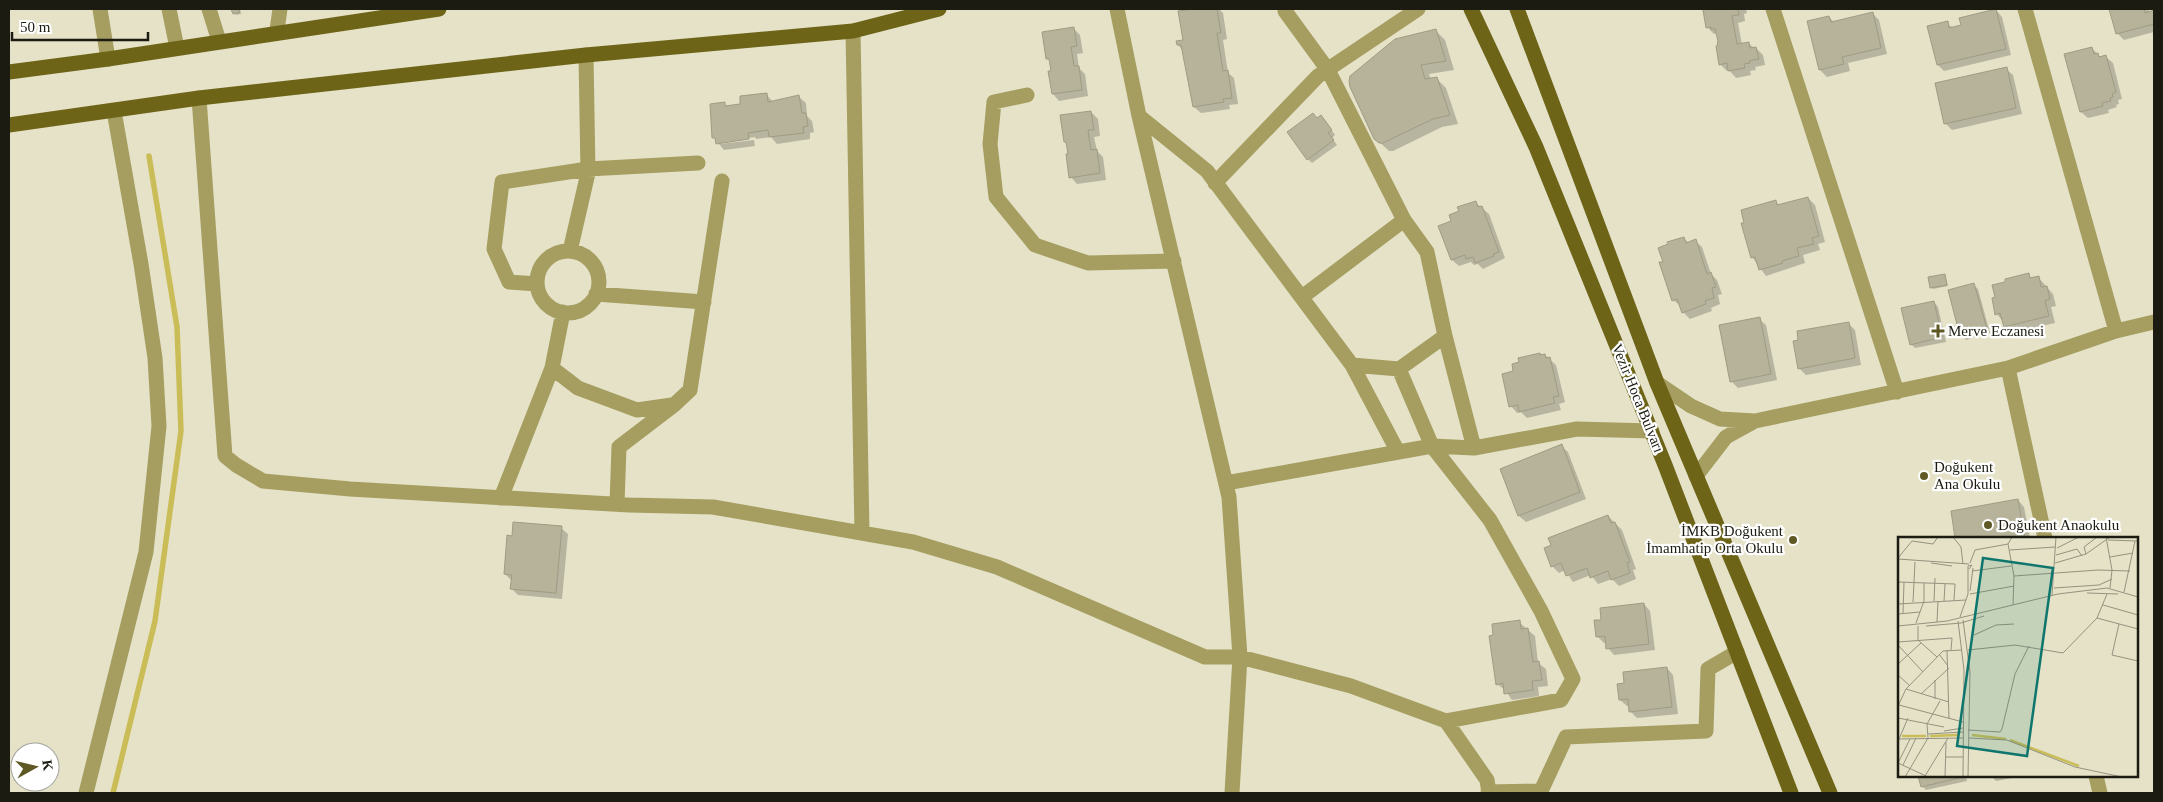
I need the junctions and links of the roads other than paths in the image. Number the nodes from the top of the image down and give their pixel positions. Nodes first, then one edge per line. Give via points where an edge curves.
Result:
1 (100, 9) edge
2 (169, 9) edge
3 (209, 9) edge
4 (280, 9) edge
5 (439, 9) edge
6 (939, 9) edge
7 (1117, 9) edge
8 (1418, 9) edge
9 (1471, 9) edge
10 (1517, 9) edge
11 (1773, 9) edge
12 (2025, 9) edge
13 (1285, 11) dead end
14 (853, 31) junction
15 (280, 32) junction
16 (219, 42) junction
17 (177, 48) junction
18 (586, 55) junction
19 (108, 59) junction
20 (1328, 70) junction
21 (9, 72) edge
22 (1027, 96) dead end
23 (200, 98) junction
24 (114, 110) junction
25 (1139, 116) junction
26 (9, 124) edge
27 (698, 163) dead end
28 (588, 169) junction
29 (722, 181) dead end
30 (1215, 183) junction
31 (1404, 220) junction
32 (570, 251) junction
33 (1174, 261) junction
34 (537, 284) junction
35 (596, 294) junction
36 (1302, 297) junction
37 (704, 302) junction
38 (563, 312) junction
39 (2154, 322) edge
40 (2116, 331) junction
41 (1445, 336) junction
42 (1352, 365) junction
43 (552, 368) junction
44 (2008, 368) junction
45 (1399, 369) junction
46 (1657, 383) junction
47 (1897, 392) junction
48 (674, 405) junction
49 (1755, 422) junction
50 (1652, 431) junction
51 (1432, 446) junction
52 (1474, 448) junction
53 (1398, 452) junction
54 (1696, 476) junction
55 (1226, 483) junction
56 (501, 498) junction
57 (618, 504) junction
58 (862, 533) junction
59 (2045, 537) edge
60 (1737, 652) junction
61 (1240, 657) junction
62 (1446, 721) junction
63 (2096, 777) edge
64 (1489, 792) edge
65 (86, 793) edge
66 (1232, 793) edge
67 (1791, 793) edge
68 (1830, 793) edge
69 (2100, 793) edge

1 - 19 street
2 - 17 street
3 - 16 street
4 - 15 street
5 - 15 main road
6 - 14 main road
7 - 25 street
8 - 20 street
9 - 50 main road, Vezir Hoca Bulvarı via 1536,147
10 - 46 main road, Vezir Hoca Bulvarı
11 - 47 street
12 - 40 street
13 - 20 street
14 - 18 main road
14 - 58 street
15 - 16 main road
16 - 17 main road
17 - 19 main road
18 - 23 main road
18 - 28 street
19 - 21 main road
20 - 30 street via 1318,76
20 - 31 street
22 - 33 street via 994,102 990,144 996,197 1035,245 1088,263
23 - 24 main road
23 - 56 street via 225,456 263,481
24 - 26 main road
24 - 65 street via 155,358 159,426 146,552
25 - 30 street via 1206,171
25 - 33 street
27 - 28 street
28 - 32 street
28 - 34 street via 502,182 494,249 509,282
29 - 37 street
30 - 36 street
31 - 36 street
31 - 41 street via 1427,252
32 - 34 street via 550,256 538,273
32 - 35 street via 588,258 595,265 599,285
33 - 55 street
34 - 38 street via 545,302
35 - 37 street
35 - 38 street via 583,309
36 - 42 street
37 - 48 street via 690,390
38 - 43 street
39 - 40 street
40 - 44 street
41 - 45 street
41 - 52 street
42 - 45 street
42 - 53 street
43 - 48 street via 578,388 637,410
43 - 56 street
44 - 47 street
44 - 59 street
45 - 51 street
46 - 49 street via 1692,406 1720,419
46 - 54 main road, Vezir Hoca Bulvarı
47 - 49 street
48 - 57 street via 619,447
49 - 54 street via 1726,438
50 - 52 street via 1577,429
50 - 60 main road, Vezir Hoca Bulvarı
51 - 52 street
51 - 53 street
51 - 62 street via 1490,520 1541,611 1573,679 1561,700
53 - 55 street
54 - 68 main road, Vezir Hoca Bulvarı
55 - 61 street
56 - 57 street
57 - 58 street via 713,507
58 - 61 street via 913,542 997,567 1205,657
60 - 64 street via 1708,668 1706,731 1566,738 1541,791
60 - 67 main road, Vezir Hoca Bulvarı
61 - 62 street via 1352,686
61 - 66 street
62 - 64 street via 1486,780
63 - 69 street

